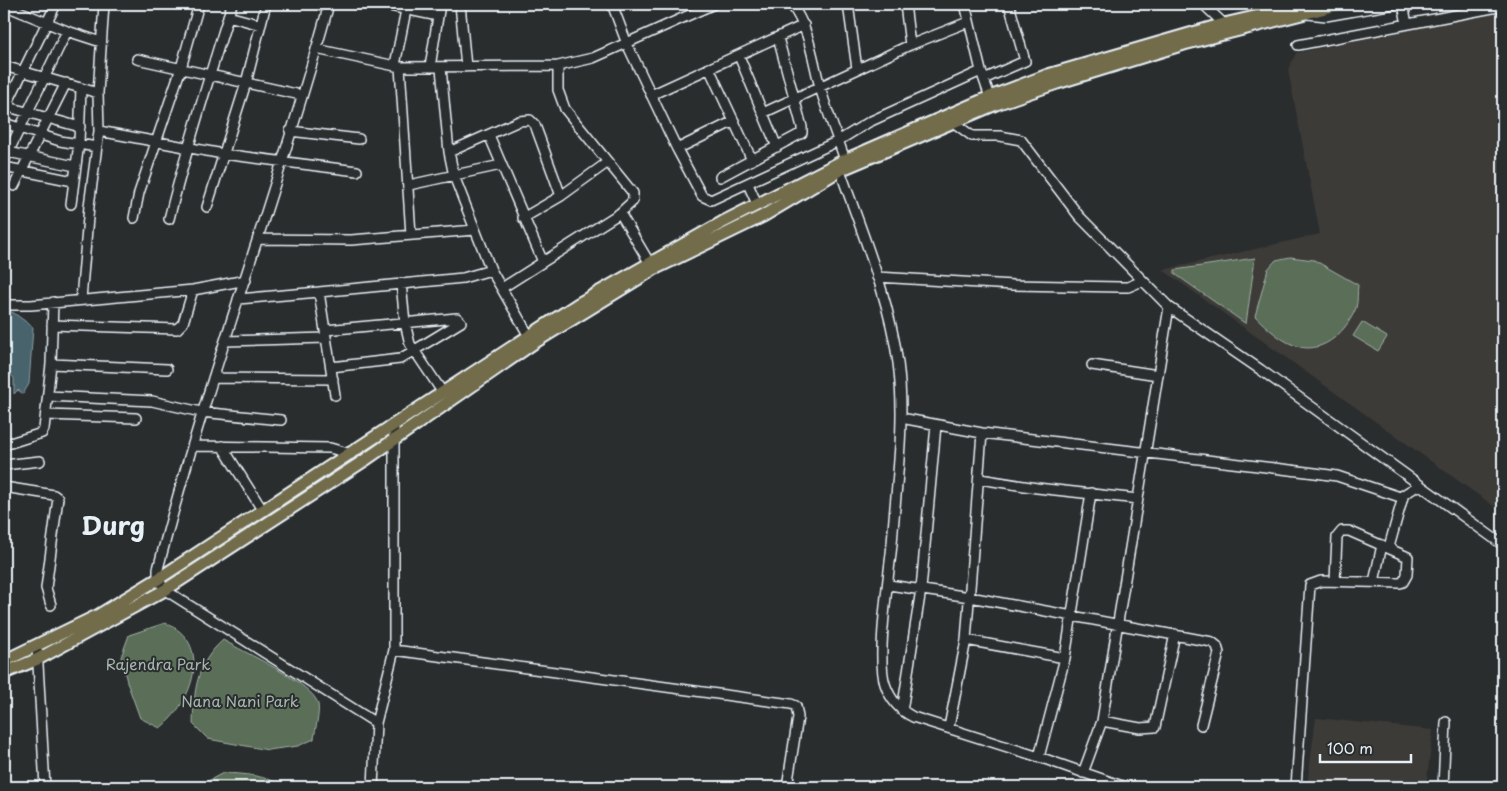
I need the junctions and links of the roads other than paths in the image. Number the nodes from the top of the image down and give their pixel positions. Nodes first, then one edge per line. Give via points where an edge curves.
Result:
1 (56, 4) edge
2 (104, 4) edge
3 (199, 4) edge
4 (232, 4) edge
5 (266, 4) edge
6 (328, 4) edge
7 (380, 4) edge
8 (440, 4) edge
9 (460, 4) edge
10 (612, 4) edge
11 (714, 4) edge
12 (791, 4) edge
13 (848, 4) edge
14 (905, 4) edge
15 (965, 4) edge
16 (1009, 4) edge
17 (1204, 4) edge
18 (1341, 4) edge
19 (1394, 4) edge
20 (1403, 4) edge
21 (4, 5) edge
22 (1285, 6) edge
23 (1503, 6) edge
24 (1312, 8) edge
25 (406, 10) junction
26 (228, 16) junction
27 (438, 16) junction
28 (968, 22) junction
29 (46, 23) junction
30 (1224, 24) junction
31 (1407, 24) junction
32 (261, 25) junction
33 (804, 25) junction
34 (67, 31) junction
35 (778, 38) junction
36 (101, 42) junction
37 (627, 44) junction
38 (910, 45) junction
39 (1298, 45) dead end
40 (316, 49) junction
41 (739, 56) junction
42 (137, 59) dead end
43 (4, 66) edge
44 (398, 66) junction
45 (560, 66) junction
46 (430, 67) junction
47 (466, 67) junction
48 (181, 68) junction
49 (441, 68) junction
50 (710, 68) junction
51 (857, 68) junction
52 (24, 72) junction
53 (212, 75) junction
54 (982, 75) junction
55 (46, 77) junction
56 (66, 83) junction
57 (246, 83) junction
58 (820, 86) junction
59 (81, 88) junction
60 (98, 93) junction
61 (301, 95) junction
62 (651, 95) junction
63 (990, 97) junction
64 (794, 98) junction
65 (28, 112) junction
66 (763, 113) junction
67 (48, 118) junction
68 (734, 122) junction
69 (953, 122) junction
70 (4, 123) edge
71 (80, 127) junction
72 (20, 128) junction
73 (99, 131) junction
74 (290, 131) junction
75 (40, 134) junction
76 (489, 134) junction
77 (153, 140) junction
78 (359, 140) dead end
79 (838, 141) junction
80 (79, 143) junction
81 (97, 147) junction
82 (187, 147) junction
83 (777, 147) junction
84 (677, 150) junction
85 (449, 152) junction
86 (223, 154) junction
87 (6, 157) edge
88 (28, 157) junction
89 (752, 160) junction
90 (281, 162) junction
91 (608, 162) junction
92 (501, 165) junction
93 (842, 165) junction
94 (4, 166) edge
95 (75, 166) junction
96 (357, 171) dead end
97 (21, 172) junction
98 (454, 176) junction
99 (720, 177) dead end
100 (74, 181) junction
101 (409, 185) junction
102 (14, 186) dead end
103 (752, 193) junction
104 (561, 196) junction
105 (71, 204) dead end
106 (207, 207) dead end
107 (620, 213) junction
108 (134, 218) dead end
109 (523, 218) junction
110 (168, 219) dead end
111 (475, 230) junction
112 (411, 235) junction
113 (258, 238) junction
114 (543, 262) junction
115 (649, 262) junction
116 (491, 270) junction
117 (877, 277) junction
118 (246, 280) junction
119 (1142, 281) junction
120 (401, 283) junction
121 (502, 288) junction
122 (193, 290) junction
123 (319, 292) junction
124 (81, 299) junction
125 (238, 299) junction
126 (53, 302) junction
127 (4, 305) edge
128 (1169, 307) junction
129 (405, 323) junction
130 (52, 325) junction
131 (326, 334) junction
132 (529, 336) junction
133 (225, 341) junction
134 (415, 351) junction
135 (51, 364) junction
136 (1092, 365) dead end
137 (331, 367) junction
138 (167, 369) dead end
139 (1158, 375) junction
140 (213, 378) junction
141 (333, 379) junction
142 (443, 393) junction
143 (48, 396) junction
144 (335, 396) dead end
145 (201, 412) junction
146 (46, 415) junction
147 (136, 418) dead end
148 (901, 418) junction
149 (281, 420) dead end
150 (394, 424) junction
151 (936, 425) junction
152 (982, 433) junction
153 (395, 439) junction
154 (4, 445) edge
155 (192, 446) junction
156 (222, 446) junction
157 (351, 454) junction
158 (1145, 454) junction
159 (40, 461) dead end
160 (4, 465) edge
161 (980, 479) junction
162 (1419, 485) junction
163 (4, 487) edge
164 (1091, 493) junction
165 (1402, 497) junction
166 (1138, 499) junction
167 (263, 511) junction
168 (1503, 545) edge
169 (1386, 546) junction
170 (158, 580) junction
171 (1335, 581) junction
172 (1374, 582) junction
173 (889, 585) junction
174 (921, 589) junction
175 (165, 590) junction
176 (970, 597) junction
177 (51, 605) dead end
178 (1072, 617) junction
179 (1119, 624) junction
180 (1175, 634) junction
181 (966, 640) junction
182 (37, 647) junction
183 (394, 650) junction
184 (1065, 658) junction
185 (38, 659) junction
186 (4, 661) edge
187 (4, 673) edge
188 (902, 711) junction
189 (1102, 721) junction
190 (1446, 722) dead end
191 (376, 723) junction
192 (1201, 725) dead end
193 (949, 728) junction
194 (1039, 757) junction
195 (1083, 773) junction
196 (45, 787) edge
197 (373, 787) edge
198 (787, 787) edge
199 (1125, 787) edge
200 (1296, 787) edge
201 (1443, 787) edge

1 - 29 street
2 - 36 street
3 - 48 street
4 - 26 street
5 - 32 street
6 - 40 street
7 - 25 street
8 - 27 street
9 - 47 street
10 - 37 street
11 - 37 street
12 - 33 street
13 - 51 street
14 - 38 street
15 - 28 street
16 - 54 street via 1025,61
17 - 30 street
18 - 24 main road
19 - 24 street via 1326,16
20 - 31 street
21 - 29 street
22 - 24 main road
22 - 30 main road
23 - 31 street
24 - 69 main road via 1057,82
25 - 27 street
25 - 44 street
26 - 32 street
26 - 53 street
27 - 46 street
28 - 38 street
28 - 54 street
29 - 34 street
29 - 52 street
30 - 63 main road via 1048,76
31 - 39 street
32 - 57 street
33 - 35 street
33 - 58 street
34 - 36 street
34 - 55 street
35 - 41 street
35 - 64 street
36 - 60 street
37 - 45 street via 593,58
37 - 62 street
38 - 51 street
40 - 44 street
40 - 61 street
41 - 50 street
41 - 66 street
42 - 48 street
43 - 52 street
44 - 46 street
44 - 101 street
45 - 47 street
45 - 91 street via 558,90 565,109
46 - 49 street
47 - 49 street
48 - 53 street
48 - 77 street
49 - 85 street
50 - 62 street
50 - 68 street
51 - 58 street
52 - 55 street
52 - 65 street via 8,102 12,108
53 - 57 street
53 - 82 street
54 - 63 street
54 - 79 street via 869,122
55 - 56 street
55 - 65 street
56 - 59 street
56 - 67 street
57 - 61 street
57 - 86 street
58 - 64 street
58 - 79 street
59 - 60 street
59 - 71 street
60 - 73 street
61 - 74 street
62 - 84 street
63 - 93 main road
64 - 66 street
64 - 83 street via 802,133
65 - 67 street
65 - 72 street
66 - 83 street
67 - 71 street
67 - 75 street
68 - 84 street
68 - 89 street
69 - 93 main road
69 - 119 street via 972,136 1021,140 1079,216
70 - 72 street
71 - 80 street
72 - 75 street
72 - 87 street
73 - 77 street
73 - 81 street
74 - 78 street
74 - 90 street
75 - 80 street
75 - 88 street
76 - 85 street
76 - 92 street
76 - 104 street via 519,120 532,122
77 - 82 street
77 - 108 street
79 - 93 street
79 - 103 street
80 - 81 street
80 - 95 street
81 - 124 street
82 - 86 street
82 - 110 street
83 - 89 street
84 - 103 street via 702,196 717,199
85 - 98 street
86 - 90 street
86 - 106 street
87 - 88 street
88 - 95 street
88 - 97 street
89 - 99 street
90 - 96 street
90 - 113 street
91 - 104 street
91 - 107 street via 634,197 632,204
92 - 98 street
92 - 109 street
93 - 103 main road
93 - 117 street
93 - 153 main road via 763,216 654,269 536,342
94 - 97 street
95 - 100 street
97 - 100 street
97 - 102 street
98 - 101 street
98 - 111 street
100 - 105 street
101 - 112 street
103 - 115 main road
104 - 109 street
107 - 114 street
107 - 115 street
109 - 114 street
111 - 112 street
111 - 116 street
112 - 113 street via 351,240
113 - 118 street
114 - 121 street
115 - 132 main road
116 - 120 street via 463,278
116 - 121 street
117 - 119 street via 1110,287 1128,287
117 - 148 street via 898,362
118 - 122 street
118 - 125 street
119 - 128 street
120 - 123 street
120 - 129 street
121 - 132 street
122 - 124 street
122 - 130 street via 183,323 177,329
123 - 125 street
123 - 131 street
124 - 126 street
125 - 133 street
126 - 127 street
126 - 130 street
128 - 139 street
128 - 162 street
129 - 131 street
129 - 134 street
129 - 134 street via 460,320 459,324
130 - 135 street
131 - 133 street
131 - 137 street
132 - 142 main road
133 - 140 street
134 - 137 street via 400,359
134 - 142 street
135 - 138 street
135 - 143 street
136 - 139 street
137 - 141 street
139 - 158 street
140 - 141 street
140 - 145 street
141 - 144 street
142 - 150 main road
143 - 145 street via 152,401
143 - 146 street
145 - 149 street
145 - 155 street
146 - 147 street
146 - 154 street via 42,433
148 - 151 street
148 - 173 street
150 - 153 street
150 - 157 main road
151 - 152 street
151 - 174 street
152 - 158 street
152 - 161 street
153 - 175 main road
153 - 183 street
155 - 156 street
155 - 170 street via 164,546
156 - 157 street via 330,448
156 - 167 street
157 - 167 main road
158 - 165 street via 1323,474
158 - 166 street
159 - 160 street
161 - 164 street
161 - 176 street
162 - 165 street
162 - 168 street
163 - 177 street via 58,498 46,588
164 - 166 street
164 - 178 street
165 - 169 street
166 - 179 street
167 - 170 main road
169 - 171 street via 1349,531 1339,532
169 - 172 street
169 - 172 street via 1408,557 1406,578 1400,583
170 - 175 street
170 - 182 main road
171 - 172 street
171 - 200 street via 1313,582 1308,588
173 - 174 street
173 - 188 street via 883,642 884,682 889,695
174 - 176 street
174 - 188 street
175 - 185 main road
175 - 191 street
176 - 178 street
176 - 181 street
178 - 179 street
178 - 184 street
179 - 180 street
179 - 189 street
180 - 189 street via 1155,727 1140,728
180 - 192 street via 1212,642 1219,649
181 - 184 street
181 - 193 street
182 - 185 street
182 - 186 main road
183 - 191 street
183 - 198 street via 791,704 796,706 798,717
184 - 194 street
185 - 187 main road
185 - 196 street
188 - 193 street
189 - 195 street
190 - 201 street
191 - 197 street
193 - 194 street
194 - 195 street
195 - 199 street

